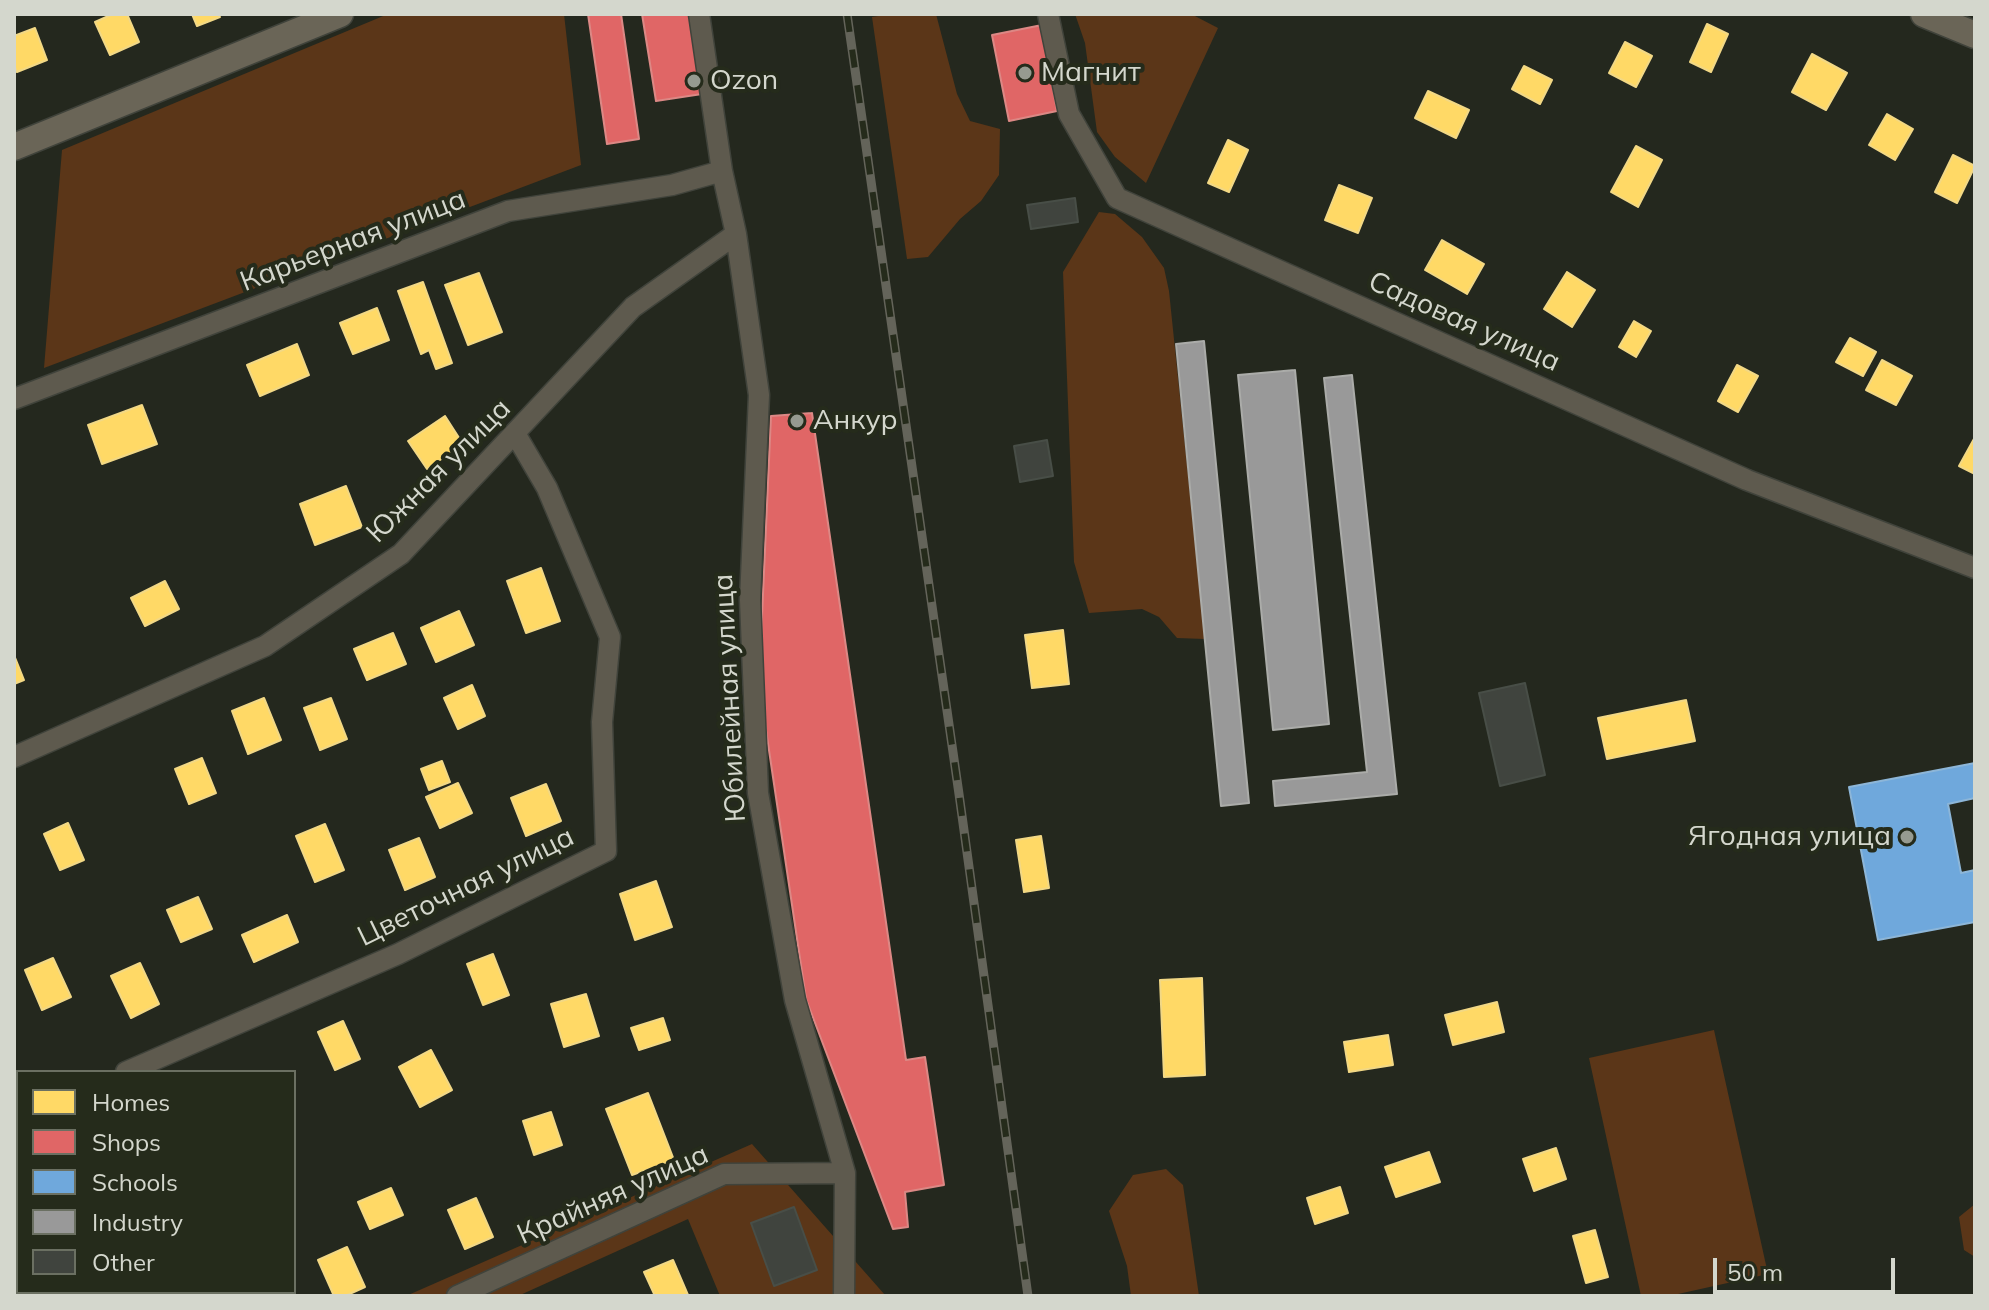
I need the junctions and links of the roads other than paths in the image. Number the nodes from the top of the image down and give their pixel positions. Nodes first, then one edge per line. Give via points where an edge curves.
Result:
1 (340, 14) edge
2 (699, 14) edge
3 (1048, 14) edge
4 (1924, 14) edge
5 (1975, 35) edge
6 (14, 147) edge
7 (722, 171) junction
8 (736, 234) junction
9 (14, 399) edge
10 (516, 435) junction
11 (1975, 568) edge
12 (14, 757) edge
13 (131, 1070) edge
14 (845, 1173) junction
15 (457, 1296) edge
16 (844, 1296) edge

1 - 6 street
2 - 7 street, Юбилейная улица
3 - 11 street, Садовая улица via 1069,114 1117,198 1747,480
4 - 5 street
7 - 8 street, Юбилейная улица
7 - 9 street, Карьерная улица via 672,185 508,211
8 - 10 street, Южная улица via 633,307
8 - 14 street, Юбилейная улица via 759,395 750,600 758,793 795,1000
10 - 12 street, Южная улица via 401,554 265,646
10 - 13 street, Цветочная улица via 547,488 610,637 602,722 606,851 398,954
14 - 15 street, Крайняя улица via 724,1174
14 - 16 street, Юбилейная улица

